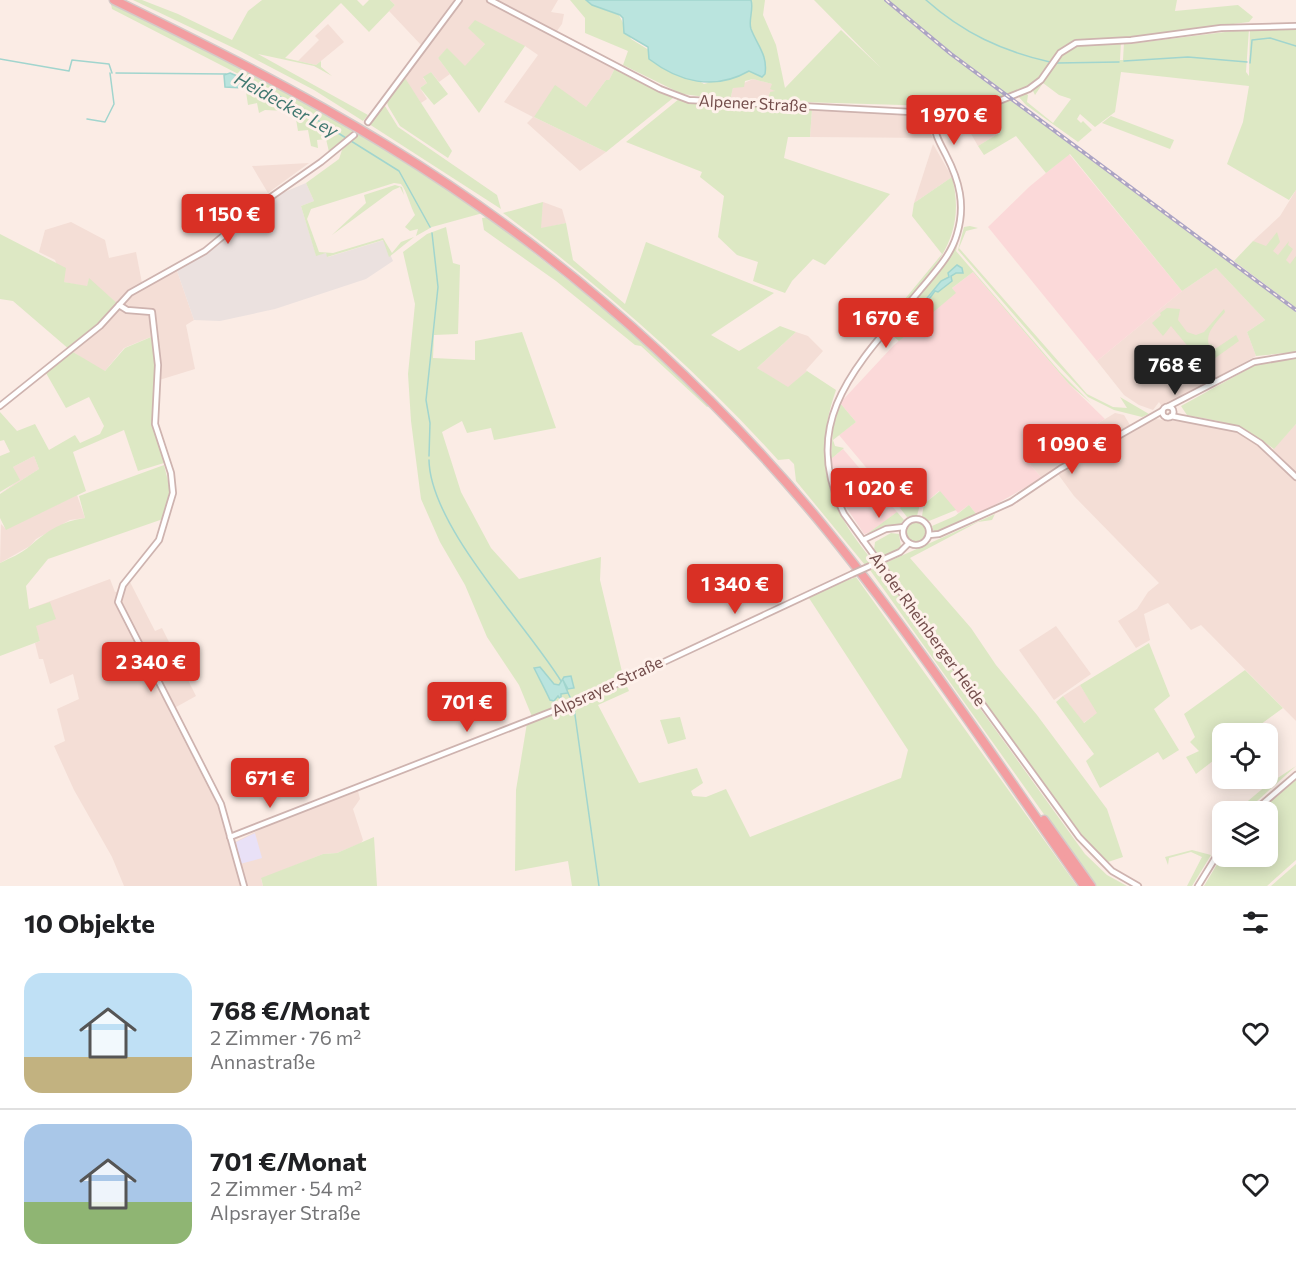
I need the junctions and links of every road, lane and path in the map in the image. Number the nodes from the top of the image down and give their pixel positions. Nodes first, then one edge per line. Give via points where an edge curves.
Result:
1 (114, 0) edge
2 (125, 0) edge
3 (459, 0) edge
4 (490, 0) edge
5 (1296, 26) edge
6 (930, 113) junction
7 (939, 113) junction
8 (934, 120) junction
9 (368, 122) dead end
10 (354, 135) dead end
11 (119, 305) junction
12 (1296, 355) edge
13 (0, 406) edge
14 (1171, 411) junction
15 (1163, 413) junction
16 (1296, 477) edge
17 (903, 529) junction
18 (929, 536) junction
19 (865, 542) junction
20 (909, 543) junction
21 (1296, 775) edge
22 (1266, 801) edge
23 (230, 837) junction
24 (1212, 863) edge
25 (244, 886) edge
26 (1084, 886) edge
27 (1091, 886) edge
28 (1138, 886) edge
29 (1198, 886) edge

1 - 26 highway via 302,96 427,171 543,253 654,347 738,430 816,517 909,638
2 - 27 highway via 306,93 423,162 556,257 658,343 760,446 819,513 917,640
3 - 9 street
4 - 6 street, Alpener Straße via 660,89 689,100
5 - 7 street via 1221,28 1076,43 1060,53 1041,80 1029,89 989,105
6 - 7 street
6 - 8 street
7 - 8 street via 939,119
8 - 19 street, An der Rheinberger Heide via 936,135 959,188 961,212 955,240 940,266 850,375 830,424 831,484 844,514
10 - 11 street via 205,251 142,284
11 - 13 street via 100,326
11 - 23 street via 127,310 152,312 158,366 155,424 171,473 173,493 159,540 123,585 118,602 221,804
12 - 14 street via 1254,362 1180,401
14 - 15 street, Alpsrayer Straße
14 - 15 street via 1164,407
14 - 16 street, Alpsrayer Straße via 1191,420 1229,425 1250,435
15 - 18 street, Alpsrayer Straße via 1060,469 1011,502
17 - 18 street via 911,520 921,520 928,526
17 - 19 street via 884,531
17 - 20 street
18 - 20 street, Alpsrayer Straße via 920,545
19 - 28 street, An der Rheinberger Heide via 1089,850 1112,871
20 - 23 street, Alpsrayer Straße, bridge via 900,552 589,697
21 - 22 street
23 - 25 street
24 - 29 street

